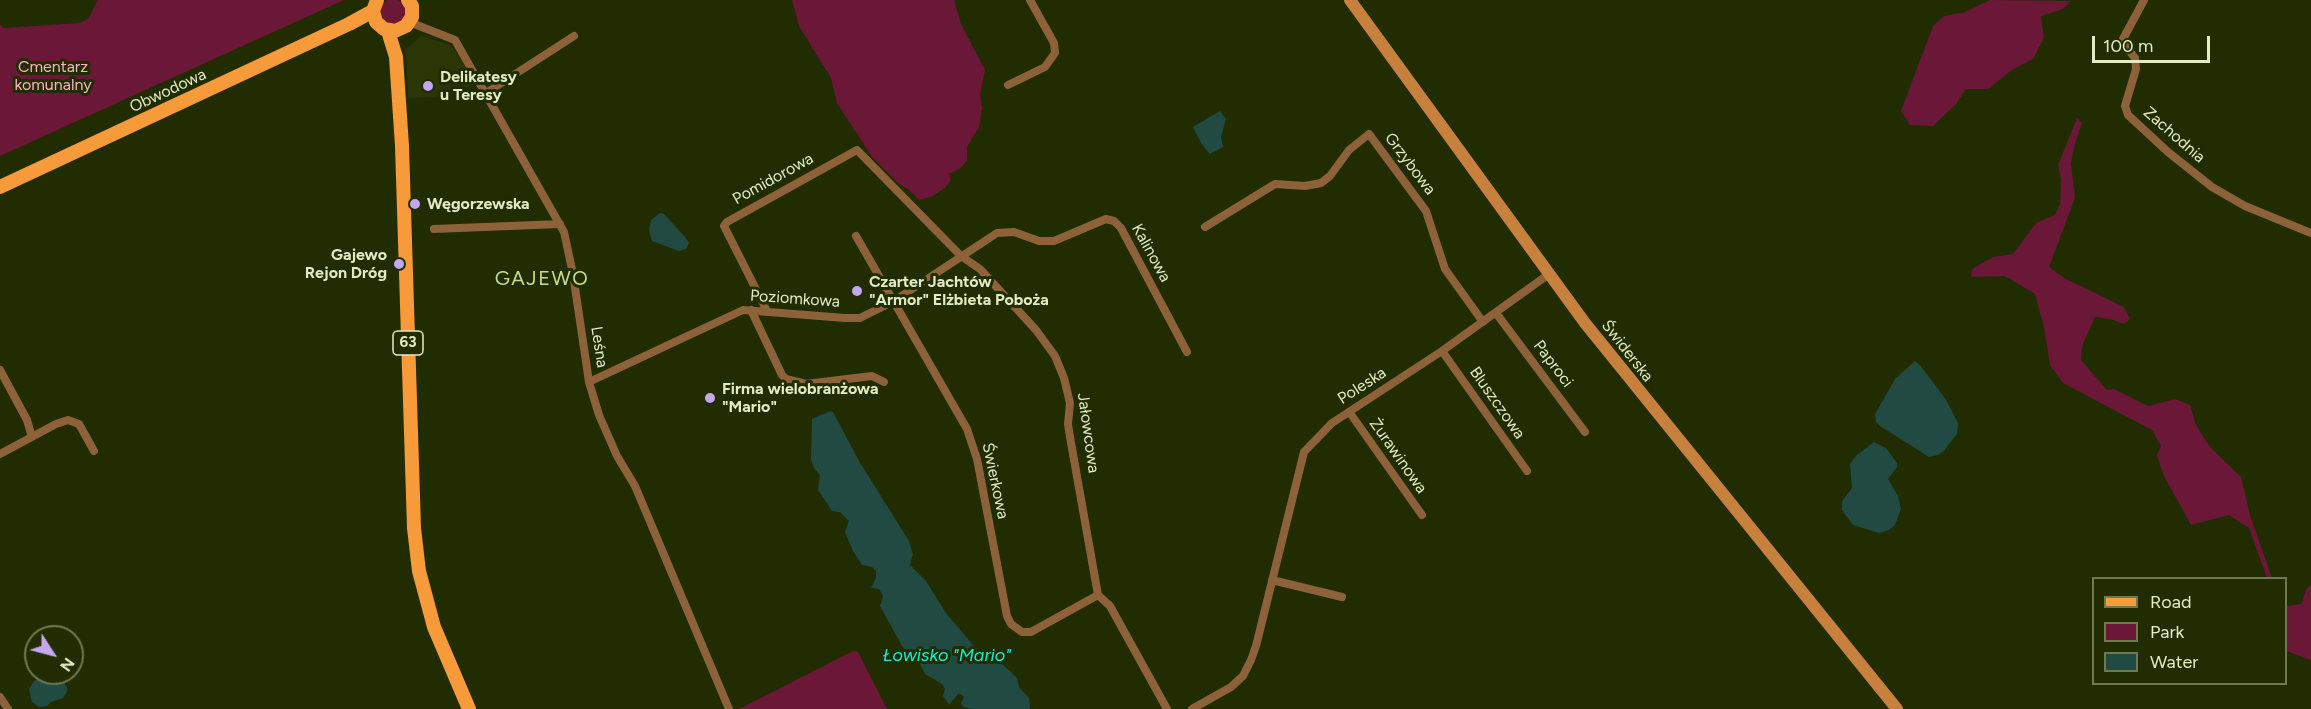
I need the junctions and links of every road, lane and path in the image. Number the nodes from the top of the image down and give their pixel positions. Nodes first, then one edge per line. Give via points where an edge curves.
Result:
1 (1030, 0) edge
2 (1350, 0) edge
3 (2144, 0) edge
4 (413, 2) edge
5 (375, 11) edge
6 (400, 27) junction
7 (574, 36) dead end
8 (1008, 86) dead end
9 (486, 93) junction
10 (857, 150) joint
11 (0, 187) edge
12 (560, 224) junction
13 (1205, 227) dead end
14 (434, 229) dead end
15 (2311, 233) edge
16 (856, 236) dead end
17 (961, 256) junction
18 (1549, 274) junction
19 (894, 301) junction
20 (751, 310) junction
21 (767, 311) junction
22 (1496, 313) junction
23 (1483, 322) junction
24 (1442, 351) junction
25 (1187, 352) dead end
26 (0, 370) edge
27 (589, 382) junction
28 (884, 382) dead end
29 (1350, 413) junction
30 (1585, 432) dead end
31 (32, 437) junction
32 (94, 451) dead end
33 (0, 454) edge
34 (1527, 471) dead end
35 (1422, 515) dead end
36 (1272, 580) junction
37 (1098, 596) junction
38 (1342, 597) dead end
39 (0, 697) edge
40 (8, 709) edge
41 (469, 709) edge
42 (729, 709) edge
43 (1167, 709) edge
44 (1192, 709) edge
45 (1896, 709) edge

1 - 8 street via 1054,43 1055,53 1045,67
2 - 18 street, Świderska
3 - 15 street, Zachodnia via 2123,39 2135,58 2136,69 2125,106 2128,115 2212,187 2245,206
4 - 6 main road via 412,17
5 - 6 main road
5 - 11 main road, Obwodowa
6 - 9 street, Leśna via 455,40
6 - 41 main road, 63 via 396,57 405,201 414,528 421,580 434,627
7 - 9 street
9 - 12 street, Leśna
10 - 17 street, Jałowcowa
10 - 21 street, Pomidorowa via 724,226
12 - 14 street
12 - 27 street, Leśna via 568,246
13 - 23 street, Grzybowa via 1275,184 1322,183 1349,150 1369,134 1426,211 1445,269
16 - 19 street, Świerkowa
17 - 19 street, Poziomkowa
17 - 25 street, Kalinowa via 998,234 1014,232 1054,242 1098,221 1114,221
17 - 37 street, Jałowcowa via 980,269 1036,330 1055,356 1064,378 1070,403 1070,437
18 - 22 street, Poleska
18 - 45 street, Świderska via 1630,382
19 - 21 street, Poziomkowa via 860,318
19 - 37 street, Świerkowa via 972,442 1011,624 1022,632 1031,632
20 - 21 street, Poziomkowa
20 - 27 street, Poziomkowa via 733,313
20 - 28 street via 786,379 807,384 872,376
22 - 23 street, Poleska
22 - 30 street, Paproci
23 - 24 street, Poleska
24 - 29 street, Poleska
24 - 34 street, Bluszczowa
26 - 31 street
27 - 42 street, Leśna via 607,435 635,486
29 - 35 street, Żurawinowa
29 - 36 street, Poleska via 1326,428 1304,452
31 - 32 street via 63,420 74,420
31 - 33 street
36 - 38 street
36 - 44 street, Poleska via 1256,646 1243,676
37 - 43 street via 1110,606
39 - 40 street

